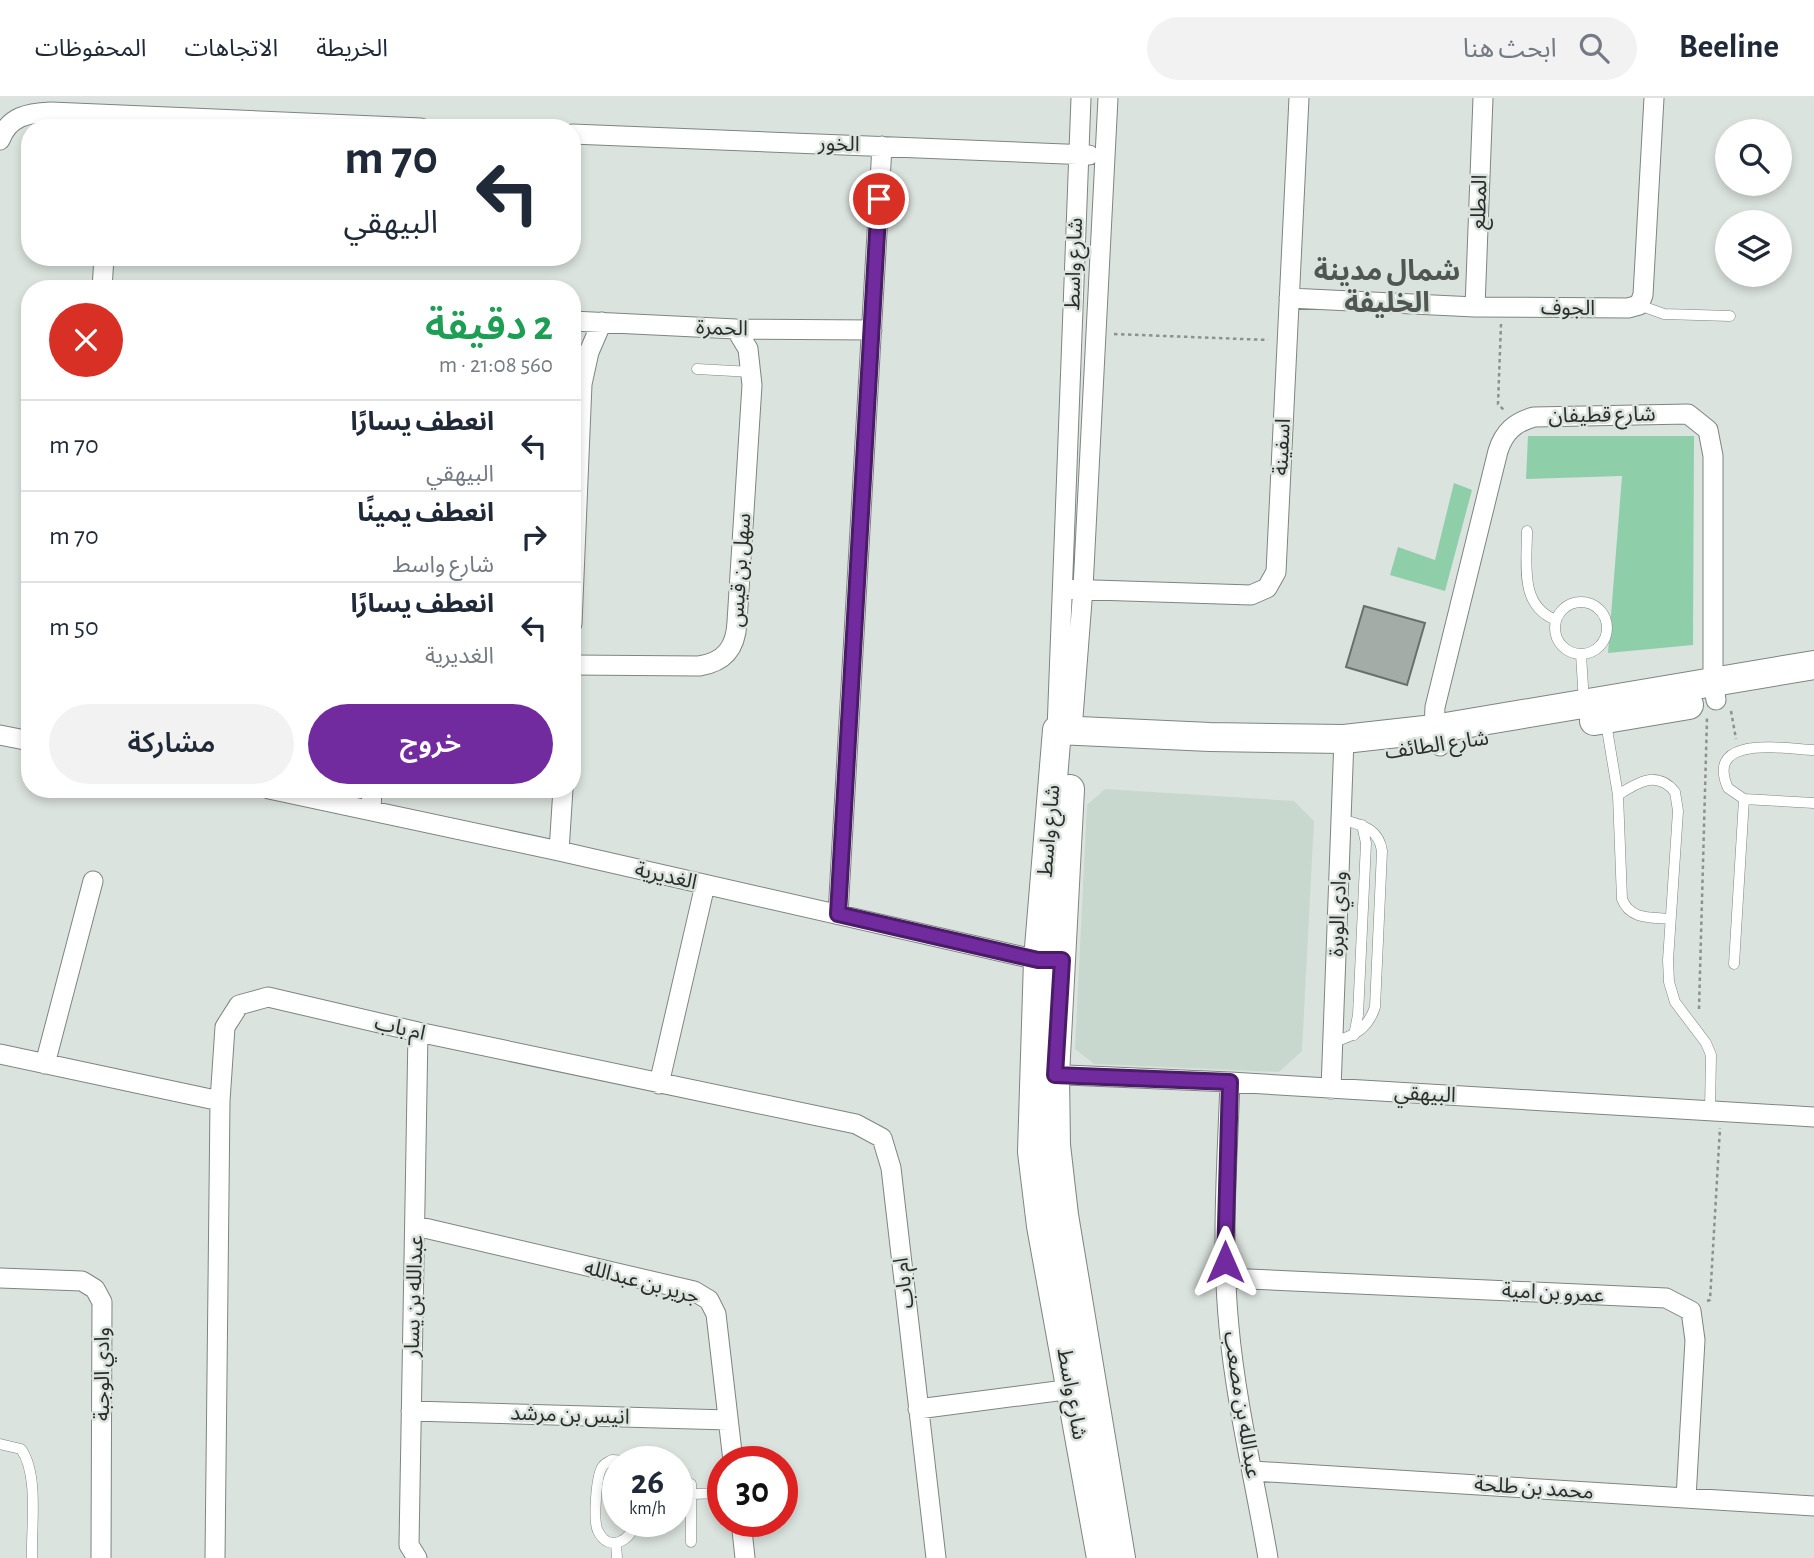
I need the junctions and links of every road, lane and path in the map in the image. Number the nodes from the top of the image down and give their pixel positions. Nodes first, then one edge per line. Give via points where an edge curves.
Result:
1 (1081, 98) edge
2 (1108, 98) edge
3 (1299, 98) edge
4 (1483, 98) edge
5 (1654, 98) edge
6 (51, 105) edge
7 (100, 119) edge
8 (581, 134) edge
9 (0, 140) edge
10 (882, 146) junction
11 (1079, 155) junction
12 (1106, 156) junction
13 (1289, 298) junction
14 (1639, 306) junction
15 (1475, 307) junction
16 (1501, 307) junction
17 (1730, 316) dead end
18 (581, 321) edge
19 (602, 322) junction
20 (736, 329) junction
21 (872, 330) junction
22 (1097, 333) junction
23 (1287, 340) junction
24 (697, 369) dead end
25 (752, 372) junction
26 (581, 401) edge
27 (1514, 425) junction
28 (1527, 531) dead end
29 (1083, 588) junction
30 (1063, 589) junction
31 (1556, 620) junction
32 (1581, 653) junction
33 (581, 664) edge
34 (1814, 665) edge
35 (1814, 682) edge
36 (1716, 695) junction
37 (1595, 711) junction
38 (0, 735) edge
39 (1437, 737) junction
40 (1064, 738) junction
41 (21, 739) edge
42 (1343, 748) junction
43 (1739, 750) junction
44 (1814, 750) edge
45 (1618, 795) junction
46 (313, 798) edge
47 (372, 798) edge
48 (562, 798) edge
49 (1744, 799) junction
50 (1814, 803) edge
51 (371, 810) junction
52 (1341, 819) junction
53 (1362, 825) junction
54 (559, 851) junction
55 (93, 881) dead end
56 (705, 885) junction
57 (838, 914) junction
58 (1670, 919) junction
59 (1050, 960) junction
60 (1734, 964) dead end
61 (418, 1032) junction
62 (1698, 1032) junction
63 (1354, 1035) junction
64 (1333, 1042) junction
65 (0, 1054) edge
66 (46, 1064) junction
67 (1045, 1074) junction
68 (1230, 1082) junction
69 (659, 1084) junction
70 (1331, 1089) junction
71 (219, 1101) junction
72 (1716, 1110) junction
73 (1814, 1116) edge
74 (416, 1226) junction
75 (0, 1278) edge
76 (1226, 1278) junction
77 (1691, 1311) junction
78 (1081, 1388) junction
79 (918, 1409) junction
80 (411, 1411) junction
81 (728, 1420) junction
82 (0, 1444) edge
83 (731, 1446) edge
84 (602, 1467) edge
85 (1253, 1471) junction
86 (707, 1491) edge
87 (1686, 1498) junction
88 (1814, 1506) edge
89 (602, 1537) edge
90 (602, 1537) edge
91 (629, 1537) edge
92 (743, 1537) edge
93 (691, 1542) dead end
94 (616, 1543) junction
95 (32, 1558) edge
96 (102, 1558) edge
97 (215, 1558) edge
98 (417, 1558) edge
99 (617, 1558) edge
100 (745, 1558) edge
101 (936, 1558) edge
102 (1101, 1558) edge
103 (1121, 1558) edge
104 (1268, 1558) edge

1 - 11 street, شارع واسط
2 - 12 street, شارع واسط
3 - 13 street, اسفينة
4 - 15 street, المطلع
5 - 14 street
6 - 7 street
6 - 9 street via 19,116
8 - 10 street, الخور
10 - 11 street, الخور
10 - 21 street
11 - 12 street, الخور
11 - 30 street, شارع واسط
12 - 22 street, شارع واسط
13 - 15 street, الجوف
13 - 23 street, اسفينة
14 - 16 street, الجوف
14 - 17 lane via 1664,314
15 - 16 street, الجوف
16 - 27 path via 1499,404
18 - 19 street, الحمرة
19 - 20 street, الحمرة
19 - 26 street via 589,352
20 - 21 street, الحمرة
20 - 25 street, سهل بن قيس via 748,349
21 - 57 street
22 - 23 path
22 - 29 street, شارع واسط
23 - 29 street, اسفينة via 1276,572 1267,588 1251,595
24 - 25 lane
25 - 33 street, سهل بن قيس via 734,644 720,660 699,666
27 - 36 street, شارع قطيفان via 1534,417 1688,414 1708,430 1713,456
27 - 39 street via 1501,441 1451,635 1435,708
28 - 31 lane via 1528,591 1541,612
29 - 30 street, اسفينة
29 - 40 street, شارع واسط
30 - 40 street, شارع واسط
31 - 32 lane via 1564,647
31 - 32 lane via 1560,611 1578,601 1598,607 1607,626 1605,636 1600,645
32 - 37 lane
34 - 36 street, شارع الطائف
35 - 36 street, شارع الطائف
36 - 37 street, شارع الطائف
36 - 43 path
36 - 62 path
37 - 39 street, شارع الطائف
37 - 45 lane
38 - 41 street
39 - 42 street, شارع الطائف
40 - 42 street, شارع الطائف via 1223,738
40 - 59 street, شارع واسط
42 - 52 street, وادي الوبرة
43 - 44 lane
43 - 49 lane via 1728,757 1724,779 1728,788
45 - 58 lane via 1625,906 1635,915
45 - 58 lane via 1651,779 1661,780 1675,792 1678,811
46 - 51 street, الغديرية
47 - 51 street
48 - 54 street
49 - 50 lane
49 - 60 lane
51 - 54 street, الغديرية
52 - 53 lane
52 - 64 street, وادي الوبرة
53 - 63 lane via 1366,849
53 - 63 lane via 1376,834 1382,851 1375,1007 1367,1025
54 - 56 street, الغديرية
55 - 66 street
56 - 57 street, الغديرية
56 - 69 street
57 - 59 street, الغديرية
58 - 62 lane via 1671,992 1679,1011
59 - 67 street, شارع واسط
61 - 69 street, ام باب
61 - 71 street, ام باب via 268,997 239,1005 225,1027
61 - 74 street, عبدالله بن يسار
62 - 72 lane via 1711,1055
63 - 64 lane
64 - 70 street, وادي الوبرة
65 - 66 street
66 - 71 street
67 - 68 street, البيهقي
67 - 78 street, شارع واسط
68 - 70 street, البيهقي
68 - 76 street, عبدالله بن مصعب
69 - 79 street, ام باب via 856,1124 882,1138 891,1168
70 - 72 street, البيهقي
71 - 97 street, ام باب
72 - 73 street, البيهقي
72 - 77 path via 1710,1300
74 - 80 street, عبدالله بن يسار
74 - 81 street, جرير بن عبدالله via 694,1292 709,1300 716,1314
75 - 96 street, وادي الوجبة via 82,1281 95,1289 102,1302
76 - 77 street, عمرو بن امية via 1666,1298
76 - 85 street, عبدالله بن مصعب via 1234,1372
77 - 87 street via 1696,1340
78 - 79 street
78 - 102 street, شارع واسط
78 - 103 street, شارع واسط
79 - 101 street, ام باب
80 - 81 street, انيس بن مرشد
80 - 98 street, عبدالله بن يسار via 409,1545
81 - 83 street, جرير بن عبدالله
82 - 95 lane via 21,1449 27,1457
84 - 89 lane via 596,1525
85 - 87 street, محمد بن طلحة
85 - 104 street, عبدالله بن مصعب
86 - 93 lane via 691,1489
87 - 88 street, محمد بن طلحة
90 - 94 lane
91 - 94 lane
92 - 100 street
94 - 99 lane

